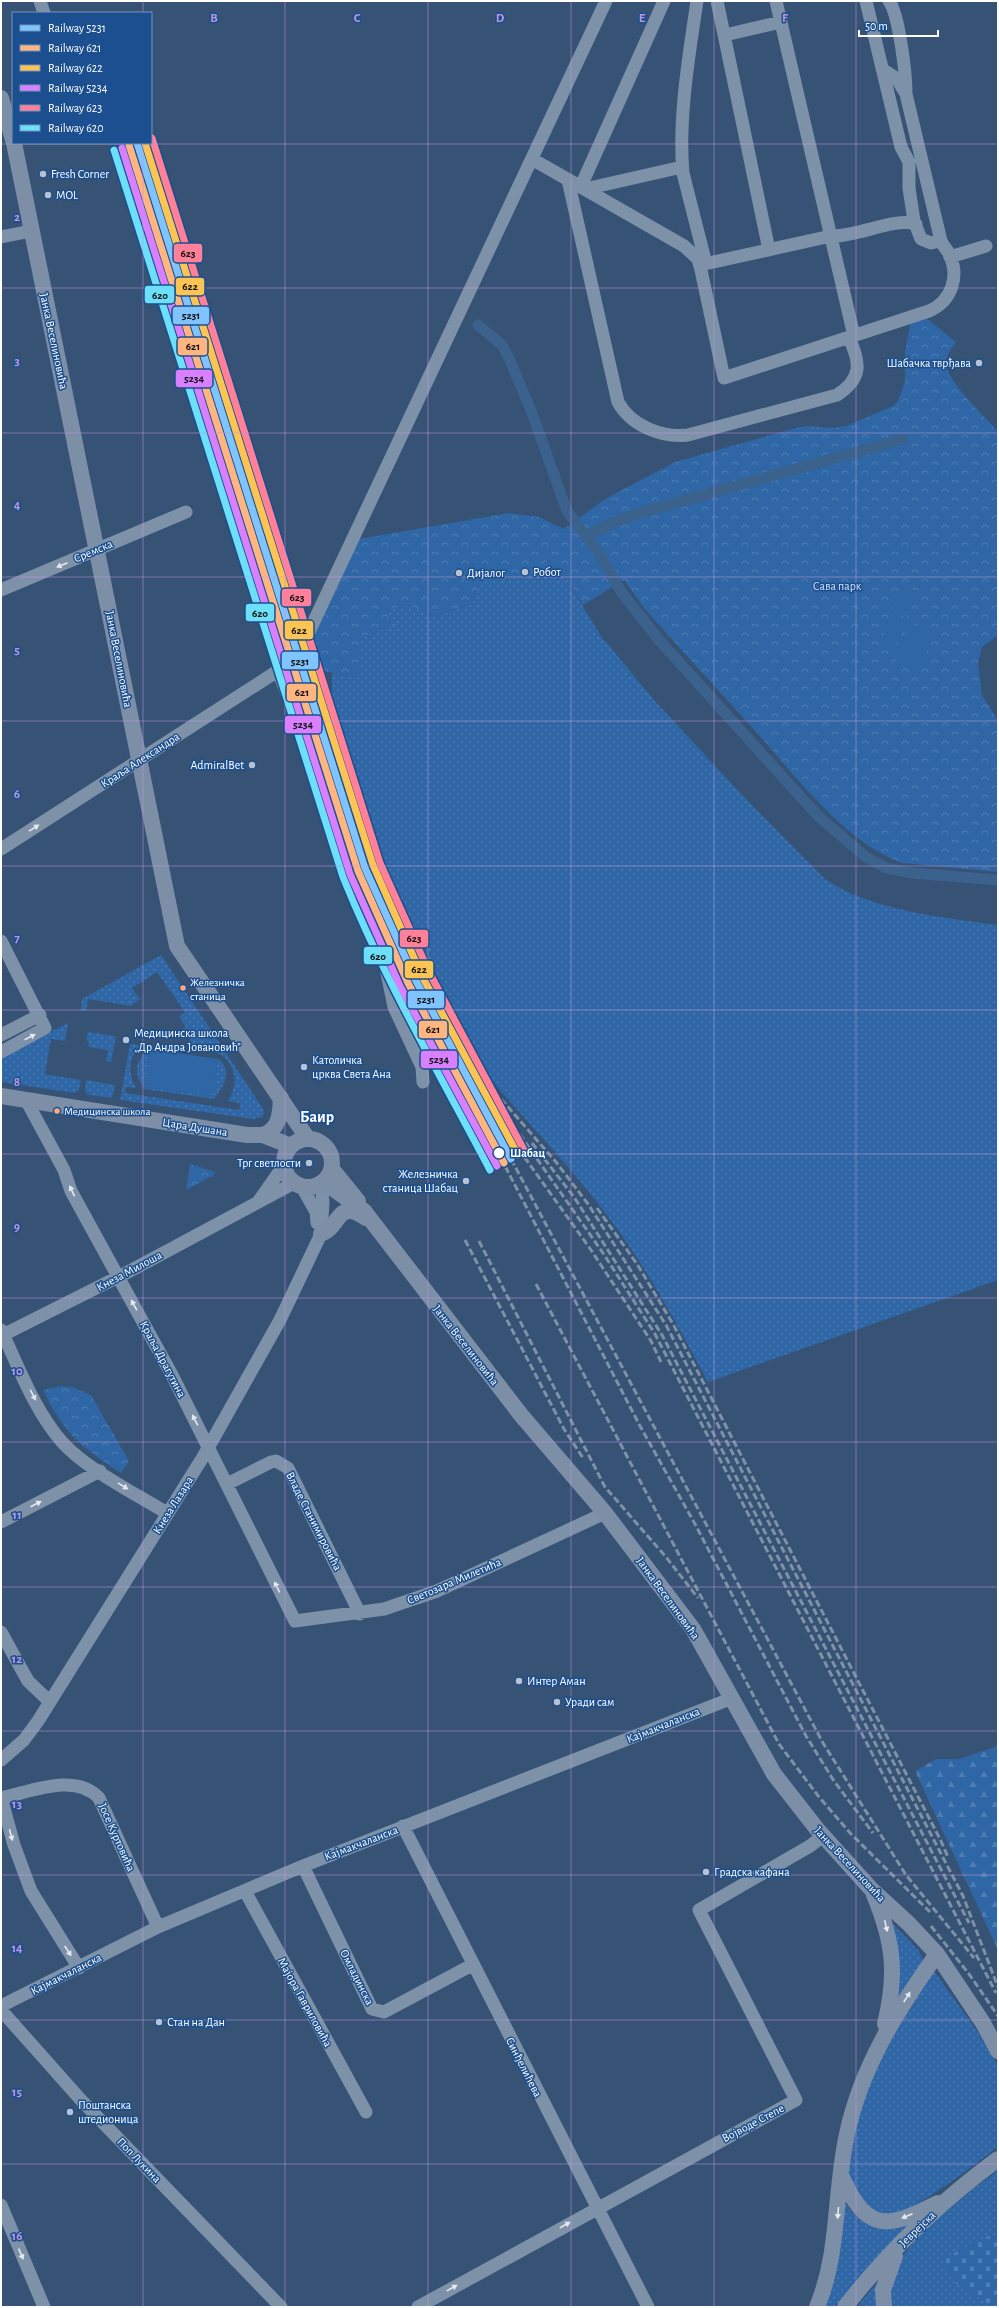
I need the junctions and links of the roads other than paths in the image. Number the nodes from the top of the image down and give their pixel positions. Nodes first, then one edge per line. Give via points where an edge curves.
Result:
1 (40, 1) edge
2 (606, 1) edge
3 (664, 1) edge
4 (696, 1) edge
5 (717, 1) edge
6 (776, 1) edge
7 (866, 1) edge
8 (889, 1) edge
9 (44, 12) edge
10 (781, 22) junction
11 (724, 35) junction
12 (882, 68) junction
13 (906, 94) junction
14 (1, 98) edge
15 (12, 138) edge
16 (13, 144) edge
17 (532, 159) junction
18 (916, 160) junction
19 (682, 167) junction
20 (568, 180) junction
21 (583, 188) junction
22 (916, 224) junction
23 (31, 231) junction
24 (831, 236) junction
25 (1, 237) edge
26 (940, 241) junction
27 (986, 246) dead end
28 (769, 250) junction
29 (950, 257) junction
30 (703, 264) junction
31 (852, 337) junction
32 (186, 512) dead end
33 (98, 550) junction
34 (1, 590) edge
35 (278, 670) junction
36 (138, 761) junction
37 (1, 849) edge
38 (1, 941) edge
39 (40, 1014) junction
40 (1, 1035) edge
41 (1, 1052) edge
42 (423, 1082) dead end
43 (1, 1096) edge
44 (281, 1098) junction
45 (26, 1100) junction
46 (255, 1135) junction
47 (298, 1143) junction
48 (284, 1163) junction
49 (326, 1178) junction
50 (298, 1185) junction
51 (256, 1205) junction
52 (374, 1225) junction
53 (321, 1234) junction
54 (118, 1277) junction
55 (2, 1334) edge
56 (209, 1448) junction
57 (100, 1471) junction
58 (227, 1484) junction
59 (605, 1512) junction
60 (167, 1513) junction
61 (1, 1522) edge
62 (360, 1614) junction
63 (295, 1621) joint
64 (1, 1632) edge
65 (730, 1699) junction
66 (50, 1702) junction
67 (1, 1760) edge
68 (1, 1798) edge
69 (403, 1826) junction
70 (823, 1836) junction
71 (303, 1866) junction
72 (872, 1890) junction
73 (245, 1891) junction
74 (158, 1927) junction
75 (937, 1954) junction
76 (472, 1965) junction
77 (79, 1968) junction
78 (1, 2006) edge
79 (1, 2010) edge
80 (881, 2042) junction
81 (998, 2051) edge
82 (366, 2112) dead end
83 (998, 2159) edge
84 (841, 2174) junction
85 (955, 2194) junction
86 (1, 2205) edge
87 (596, 2208) junction
88 (901, 2244) junction
89 (44, 2307) edge
90 (281, 2307) edge
91 (418, 2307) edge
92 (648, 2307) edge
93 (817, 2307) edge
94 (844, 2307) edge
95 (884, 2307) edge

1 - 9 street
2 - 17 street, Краља Александра
3 - 21 street
4 - 19 street via 682,134
5 - 11 street
6 - 10 street
7 - 12 street
8 - 13 street via 898,31
10 - 11 street
10 - 24 street
11 - 28 street
12 - 13 street via 900,82
12 - 18 street via 901,148
13 - 18 street
14 - 15 main road, Јанка Веселиновића
16 - 23 main road, Јанка Веселиновића
17 - 20 street
17 - 35 street, Краља Александра via 303,646 294,658
18 - 22 street via 910,188
18 - 26 street
19 - 21 street
19 - 30 street
20 - 21 street
20 - 31 street via 618,402 623,411 639,424 667,434 688,434 837,395 851,385 857,372 857,356
21 - 30 street via 684,246
22 - 24 street via 905,221 847,236
22 - 26 street via 921,239
23 - 25 street
23 - 33 main road, Јанка Веселиновића
24 - 28 street
24 - 31 street
26 - 29 street
27 - 29 street
28 - 30 street
29 - 31 street via 954,274 953,283 945,300 938,307
30 - 31 street via 724,378
32 - 33 street, Сремска
33 -> 34 street, Сремска
33 - 36 main road, Јанка Веселиновића
35 - 36 street, Краља Александра
35 - 42 street via 303,734 341,864 386,968 394,1007 422,1067
37 -> 36 street, Краља Александра
36 - 44 main road, Јанка Веселиновића via 177,946
38 - 39 street
39 - 40 street
41 -> 39 street via 43,1030 45,1024
43 - 45 main road, Цара Душана
44 - 46 main road via 277,1125 270,1132
44 - 47 main road, Јанка Веселиновића
45 - 46 main road, Цара Душана
54 -> 45 street, Краља Драгутина via 71,1191 64,1170
46 - 47 main road, Цара Душана
46 - 48 main road, Цара Душана
47 - 48 main road
47 - 49 main road via 316,1140 329,1150 332,1161
48 - 50 main road via 287,1175
48 - 51 street, Кнеза Милоша
49 - 50 main road via 311,1188
49 - 52 main road, Јанка Веселиновића via 350,1189
49 - 53 street, Кнеза Лазара
50 - 51 street, Кнеза Милоша
50 - 53 street via 316,1212 318,1230
51 - 54 street, Кнеза Милоша
52 - 53 main road via 359,1214 349,1211 341,1213 330,1229
52 - 59 main road, Јанка Веселиновића via 521,1415
53 - 56 street, Кнеза Лазара via 280,1320
54 - 55 street, Кнеза Милоша
56 -> 54 street, Краља Драгутина
55 -> 57 street via 54,1431 74,1453
56 - 58 street, Краља Драгутина
56 - 60 street, Кнеза Лазара
57 -> 60 street
61 -> 57 street
58 - 62 street, Владе Станимировића via 271,1462 282,1463 288,1468
63 -> 58 street, Краља Драгутина
59 - 62 street, Светозара Милетића via 437,1591 384,1609
59 - 65 main road, Јанка Веселиновића via 693,1629
60 - 66 street, Кнеза Лазара
62 - 63 street, Светозара Милетића
64 - 66 street via 28,1681
65 - 69 street, Кајмакчаланска
65 - 70 main road, Јанка Веселиновића via 774,1774
66 - 67 street, Кнеза Лазара via 30,1733
68 - 74 street, Јосе Куртовића via 65,1784 95,1793
68 -> 77 street via 14,1845 31,1891
69 - 71 street, Кајмакчаланска
69 - 76 street, Синђелићева
70 - 72 main road, Јанка Веселиновића
70 - 87 street, Војводе Степе via 699,1910 796,2100
71 - 73 street, Кајмакчаланска
71 - 76 street, Омладинска via 372,2009 384,2012
72 - 75 main road, Јанка Веселиновића
72 -> 80 main road via 885,1922 894,1967 892,1995
73 - 74 street, Кајмакчаланска
73 - 82 street, Мајора Гавриловића
74 - 77 street, Кајмакчаланска
80 -> 75 main road via 906,1998
75 - 81 main road, Јанка Веселиновића via 983,2023
76 - 87 street, Синђелићева
77 - 78 street, Кајмакчаланска
79 - 90 street, Поп Лукина via 81,2100
80 - 84 main road via 859,2091 847,2134
83 - 85 main road, Јеврејска
85 -> 84 main road via 898,2220 878,2221 863,2213 852,2200
84 -> 93 main road via 829,2271
85 - 88 main road, Јеврејска
86 -> 89 street
91 -> 87 street, Војводе Степе
87 - 92 street, Синђелићева
88 - 94 main road, Јеврејска
88 - 95 main road via 883,2290

